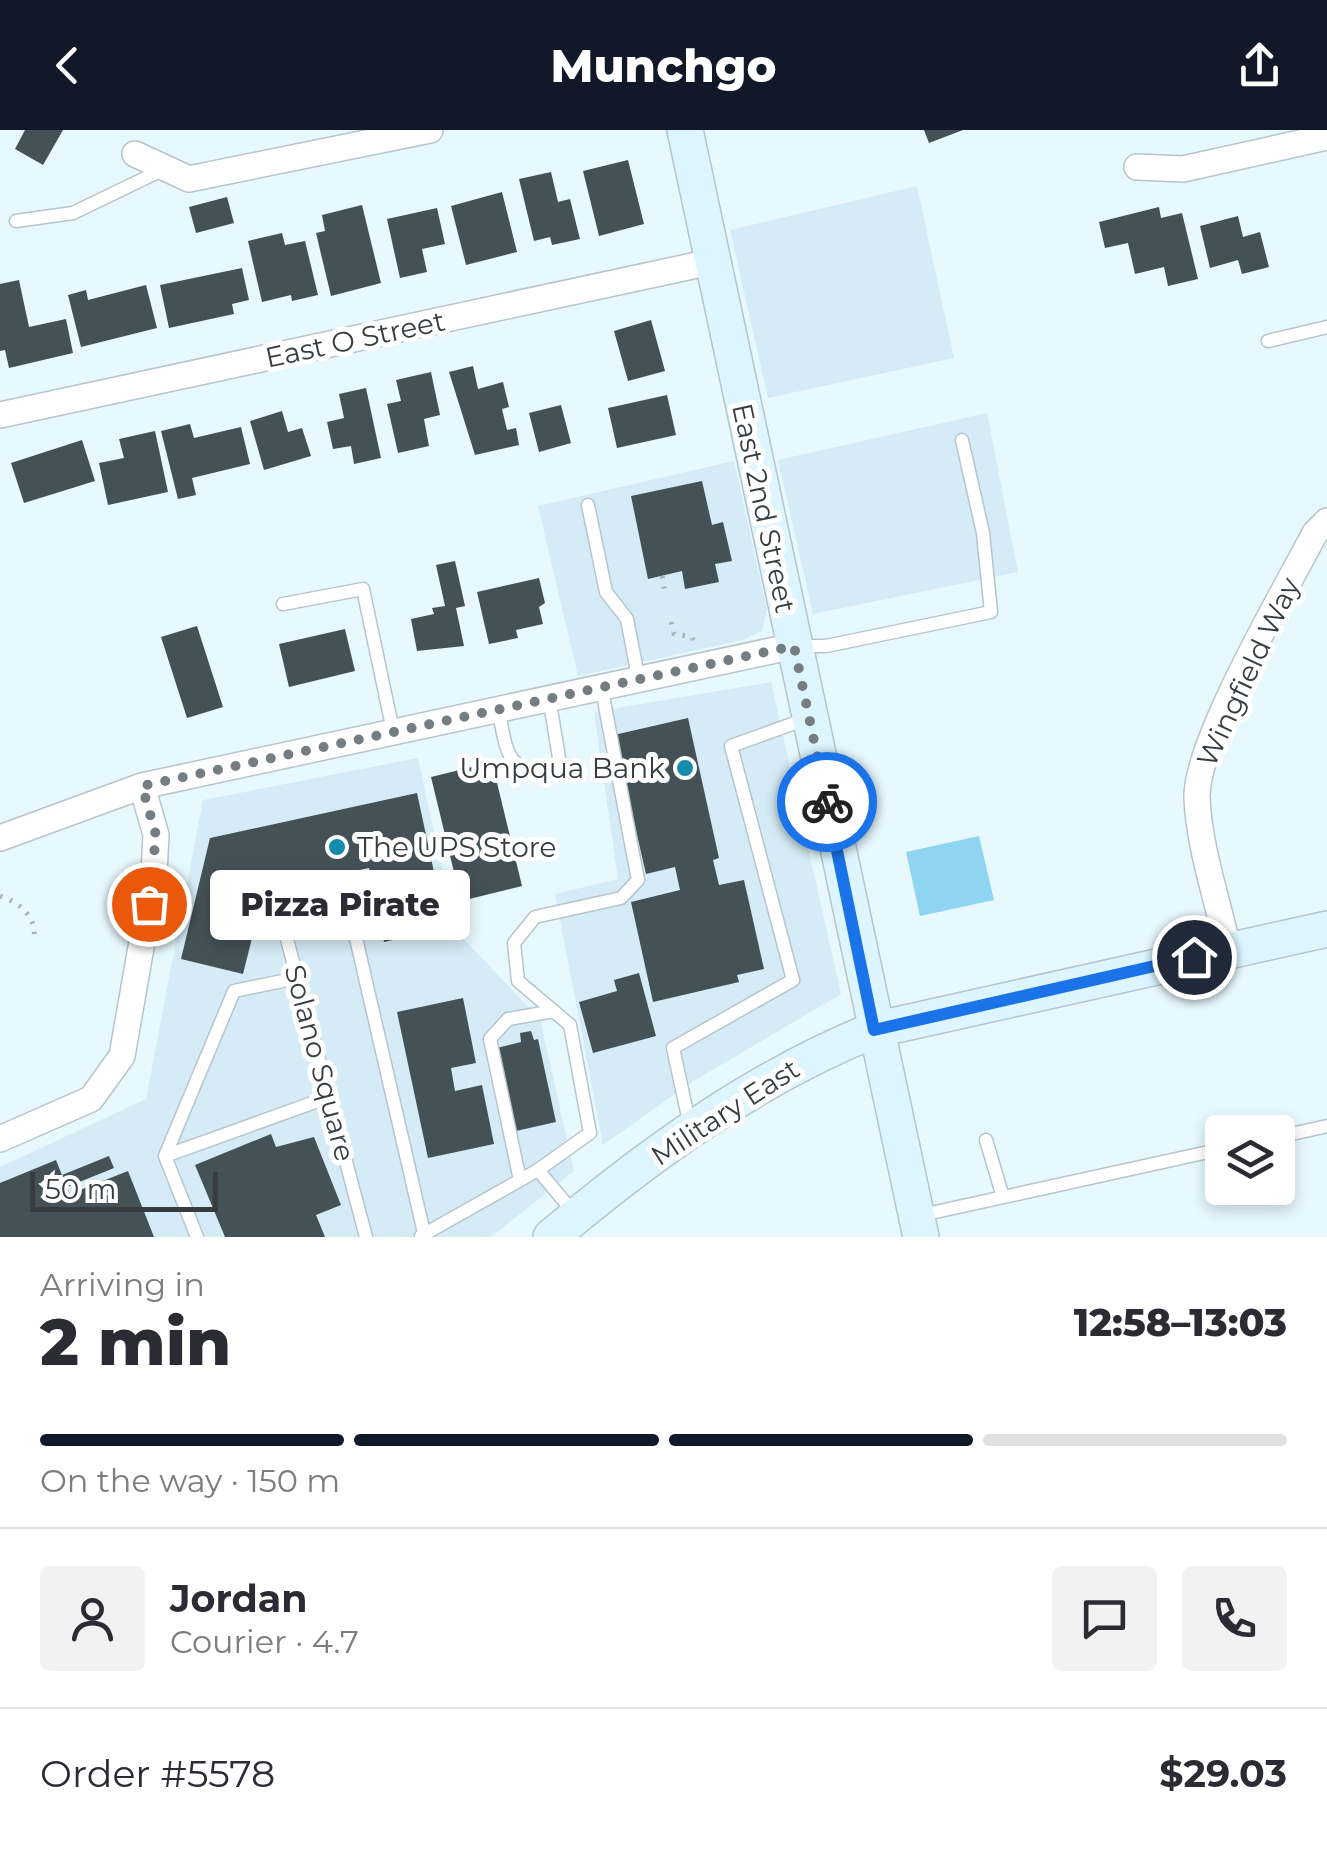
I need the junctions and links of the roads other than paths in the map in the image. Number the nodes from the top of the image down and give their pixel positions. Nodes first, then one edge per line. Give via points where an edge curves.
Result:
1 (430, 130) edge
2 (685, 130) edge
3 (1327, 137) edge
4 (135, 154) dead end
5 (1137, 167) dead end
6 (164, 170) junction
7 (16, 220) dead end
8 (710, 262) junction
9 (1327, 327) edge
10 (1268, 341) dead end
11 (0, 416) edge
12 (962, 440) dead end
13 (588, 505) dead end
14 (1327, 521) edge
15 (282, 604) dead end
16 (794, 646) junction
17 (638, 676) junction
18 (601, 685) junction
19 (549, 697) junction
20 (498, 708) junction
21 (809, 718) junction
22 (393, 732) junction
23 (142, 786) junction
24 (0, 838) edge
25 (1327, 929) edge
26 (1228, 950) junction
27 (298, 978) junction
28 (554, 1011) junction
29 (874, 1030) junction
30 (329, 1097) junction
31 (1327, 1126) edge
32 (691, 1131) junction
33 (1295, 1133) edge
34 (0, 1139) edge
35 (986, 1140) dead end
36 (1205, 1153) edge
37 (165, 1156) junction
38 (538, 1170) junction
39 (520, 1180) junction
40 (1003, 1198) junction
41 (564, 1226) edge
42 (918, 1227) edge
43 (421, 1235) edge
44 (198, 1237) edge
45 (366, 1237) edge

1 - 6 street via 189,179
2 - 8 main road, East 2nd Street
3 - 5 street via 1183,169
4 - 6 street
6 - 7 lane via 73,213
8 - 11 street, East O Street
8 - 16 main road, East 2nd Street
9 - 10 lane
12 - 16 lane via 983,533 991,612 826,646
13 - 17 lane via 606,592 627,619
14 - 26 street, Wingfield Way via 1245,669 1199,770 1197,800
15 - 22 lane via 363,589
16 - 17 street
16 - 21 main road, East 2nd Street
17 - 18 street
18 - 19 street
18 - 28 lane via 638,880 621,898 535,917 514,943 518,981
19 - 20 street
19 - 20 lane via 561,770 516,767
20 - 22 street
21 - 29 main road, East 2nd Street
21 - 32 lane via 731,746 793,980 672,1048
22 - 23 street
23 - 24 street
23 - 34 street via 156,835 154,873 122,1056 91,1099
25 - 26 main road, Military East
26 - 29 main road, Military East
27 - 30 lane, Solano Square
27 - 37 lane via 234,991
27 - 43 lane, Solano Square via 284,928 349,908
28 - 38 lane, Solano Square via 570,1026 590,1133
28 - 39 lane via 508,1019 490,1039
29 - 32 main road, Military East via 815,1053
29 - 42 main road, East 2nd Street
30 - 37 lane
30 - 45 lane, Solano Square
31 - 33 lane
32 - 41 main road, Military East
35 - 40 lane
36 - 40 lane
37 - 44 lane
38 - 39 lane, Solano Square
38 - 41 lane
39 - 43 lane, Solano Square
40 - 42 lane

